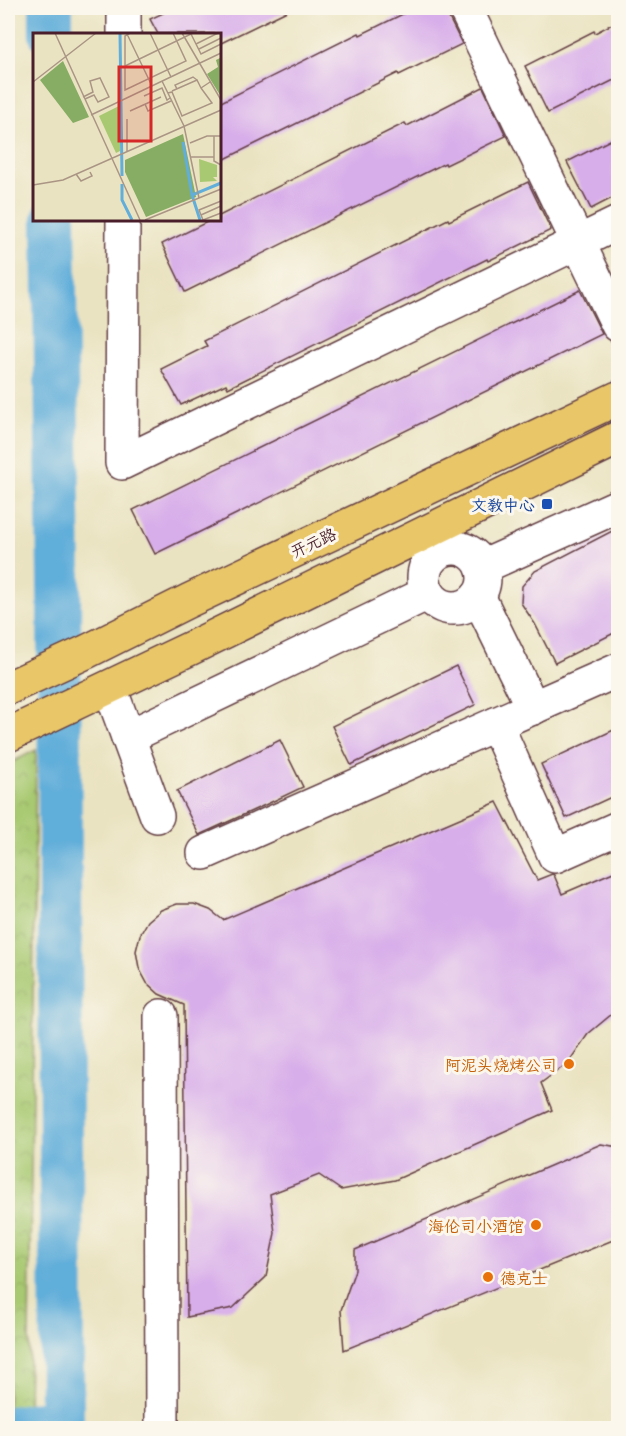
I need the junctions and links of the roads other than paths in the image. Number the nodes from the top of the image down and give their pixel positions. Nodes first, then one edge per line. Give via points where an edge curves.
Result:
1 (124, 8) edge
2 (465, 8) edge
3 (124, 33) edge
4 (123, 220) edge
5 (618, 223) edge
6 (578, 242) junction
7 (618, 326) edge
8 (618, 398) edge
9 (618, 438) edge
10 (618, 506) edge
11 (435, 541) junction
12 (474, 590) junction
13 (428, 593) junction
14 (618, 670) edge
15 (12, 686) edge
16 (98, 693) junction
17 (513, 717) junction
18 (12, 733) edge
19 (128, 737) junction
20 (157, 816) dead end
21 (618, 828) edge
22 (204, 853) dead end
23 (161, 1016) dead end
24 (162, 1428) edge

1 - 3 street
2 - 6 street
4 - 6 street via 122,463
5 - 6 street
6 - 7 street
8 - 15 main road, 开元路
9 - 11 main road
10 - 12 street
11 - 12 street via 477,559
11 - 13 street via 433,557 424,574
11 - 16 main road
12 - 13 street via 453,608 443,606
12 - 17 street
13 - 19 street
14 - 17 street
16 - 18 main road
16 - 19 street
17 - 21 street via 555,856
17 - 22 street
19 - 20 street
23 - 24 street

